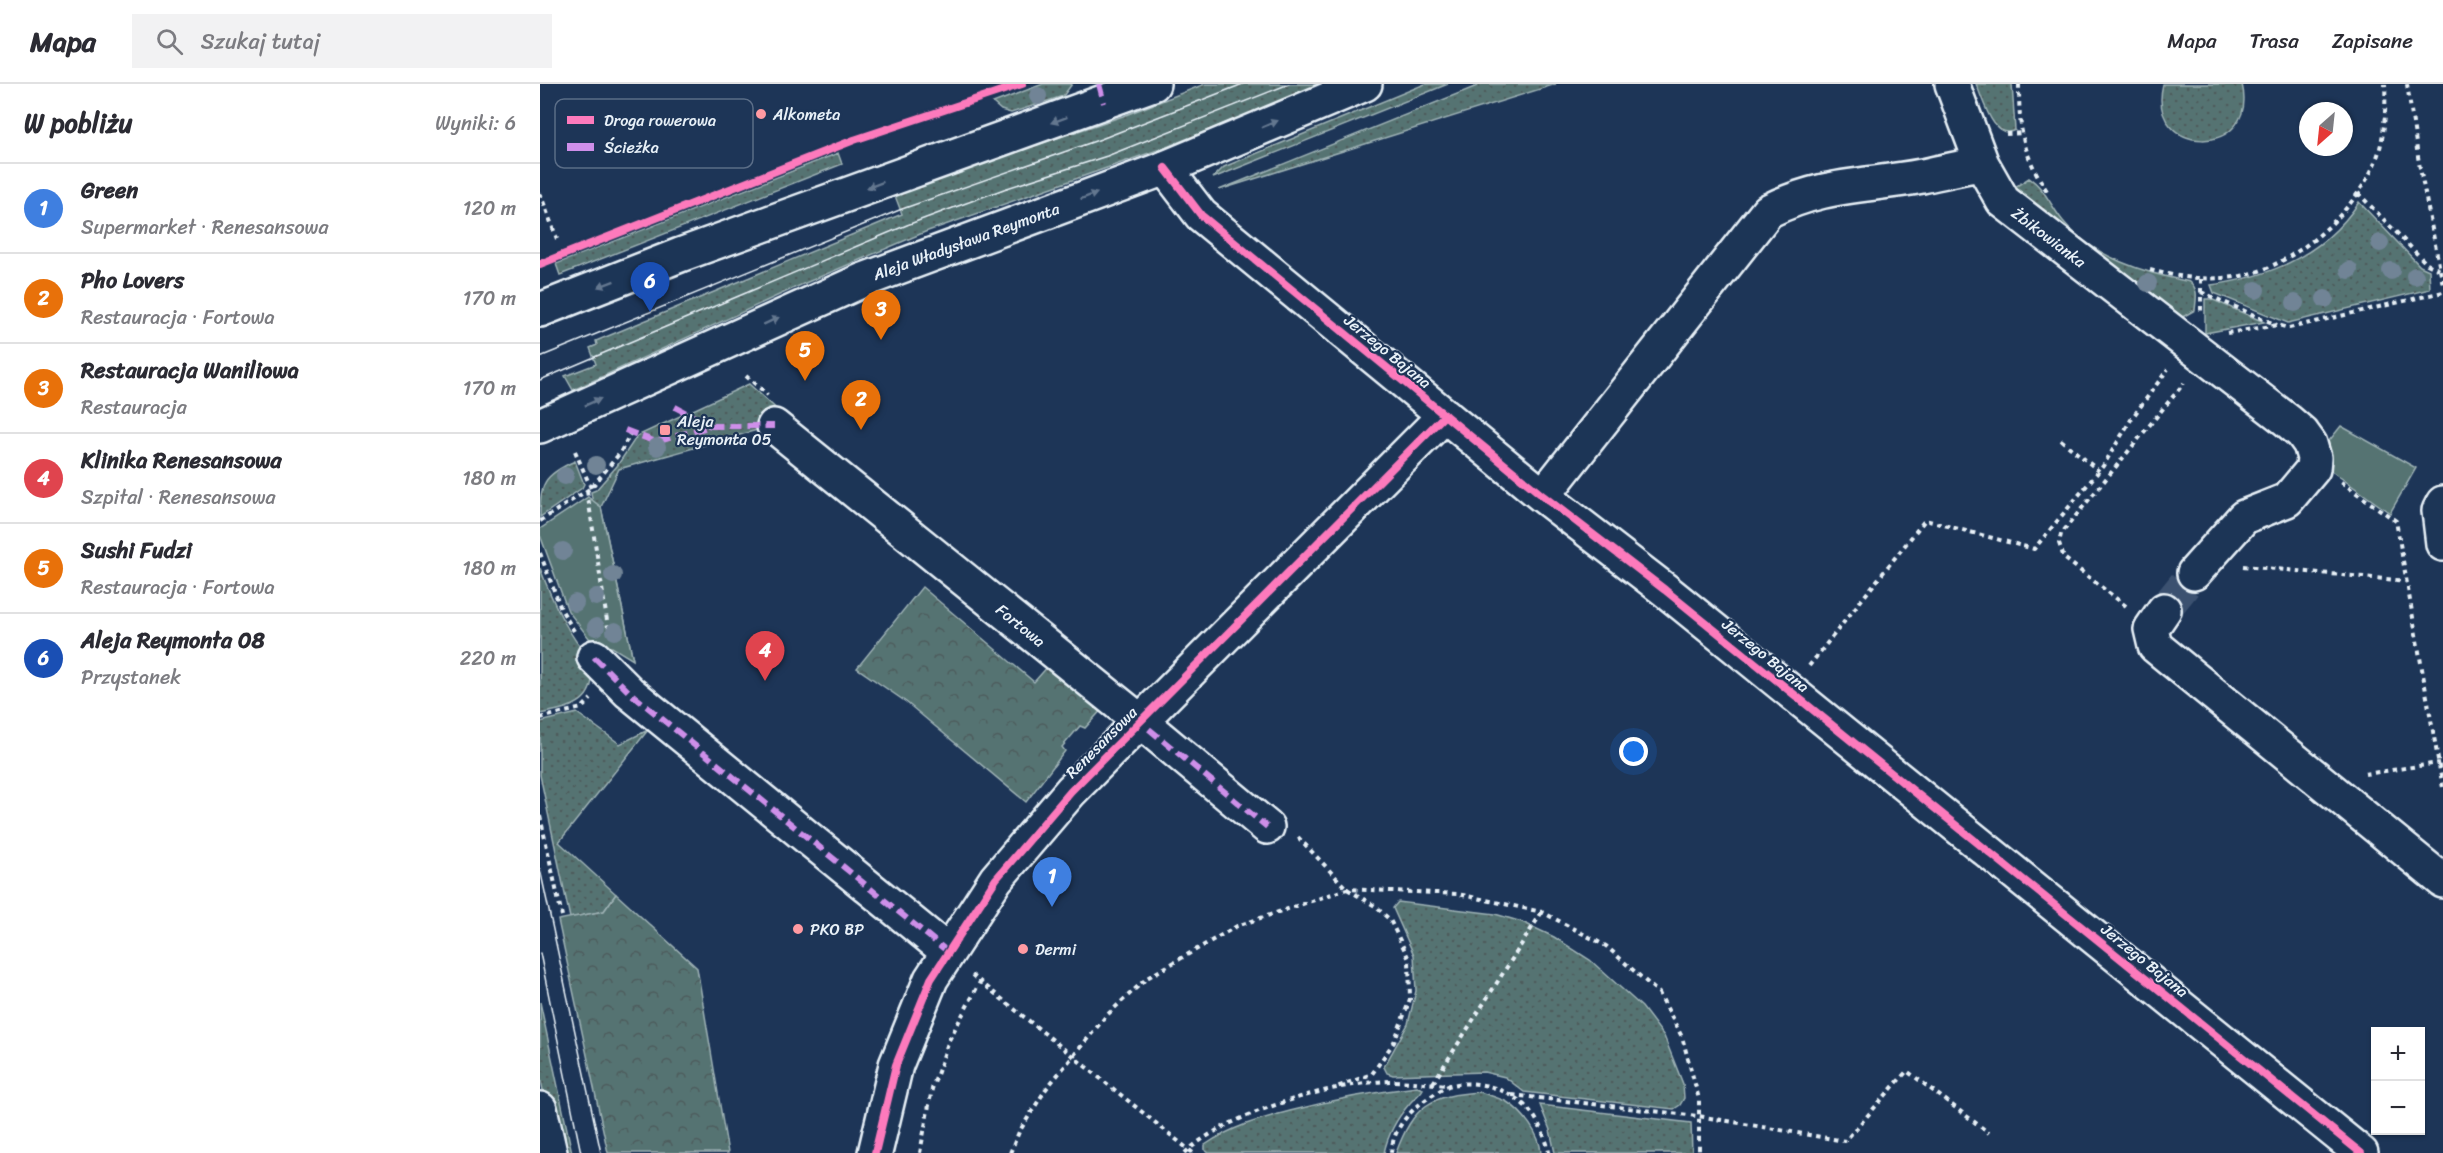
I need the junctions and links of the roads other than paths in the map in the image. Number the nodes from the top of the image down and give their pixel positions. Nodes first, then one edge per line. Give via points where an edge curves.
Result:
1 (1152, 84) edge
2 (1365, 84) edge
3 (1952, 84) edge
4 (1101, 94) edge
5 (1982, 165) junction
6 (1165, 168) junction
7 (540, 310) edge
8 (1445, 415) junction
9 (540, 426) edge
10 (774, 426) dead end
11 (1542, 496) junction
12 (2443, 503) edge
13 (2443, 544) edge
14 (2194, 573) tunnel mouth
15 (2159, 616) tunnel mouth
16 (601, 646) road end
17 (1140, 722) junction
18 (1280, 830) road end
19 (2443, 881) edge
20 (948, 952) junction
21 (540, 1109) edge
22 (550, 1153) edge
23 (874, 1153) edge
24 (2361, 1153) edge

1 - 4 street
6 -> 2 street, Aleja Władysława Reymonta
3 - 5 street, Żbikowianka
4 -> 7 street
5 - 11 street via 1846,185 1811,193 1768,211
5 - 14 street, Żbikowianka via 2003,201 2190,356 2302,433 2310,444 2313,468 2287,501 2244,517
6 - 8 street, Jerzego Bajana via 1201,215
9 -> 6 street, Aleja Władysława Reymonta via 861,280
8 - 11 street, Jerzego Bajana
8 - 17 street, Renesansowa
10 - 17 street, Fortowa
11 - 24 street, Jerzego Bajana via 1665,590
12 - 13 street via 2439,511
15 - 19 street via 2151,629 2155,646
16 - 20 street via 629,692
17 - 18 street, Fortowa
17 - 20 street, Renesansowa via 1071,791 996,879
20 - 23 street, Renesansowa via 931,979 896,1065
21 - 22 street

